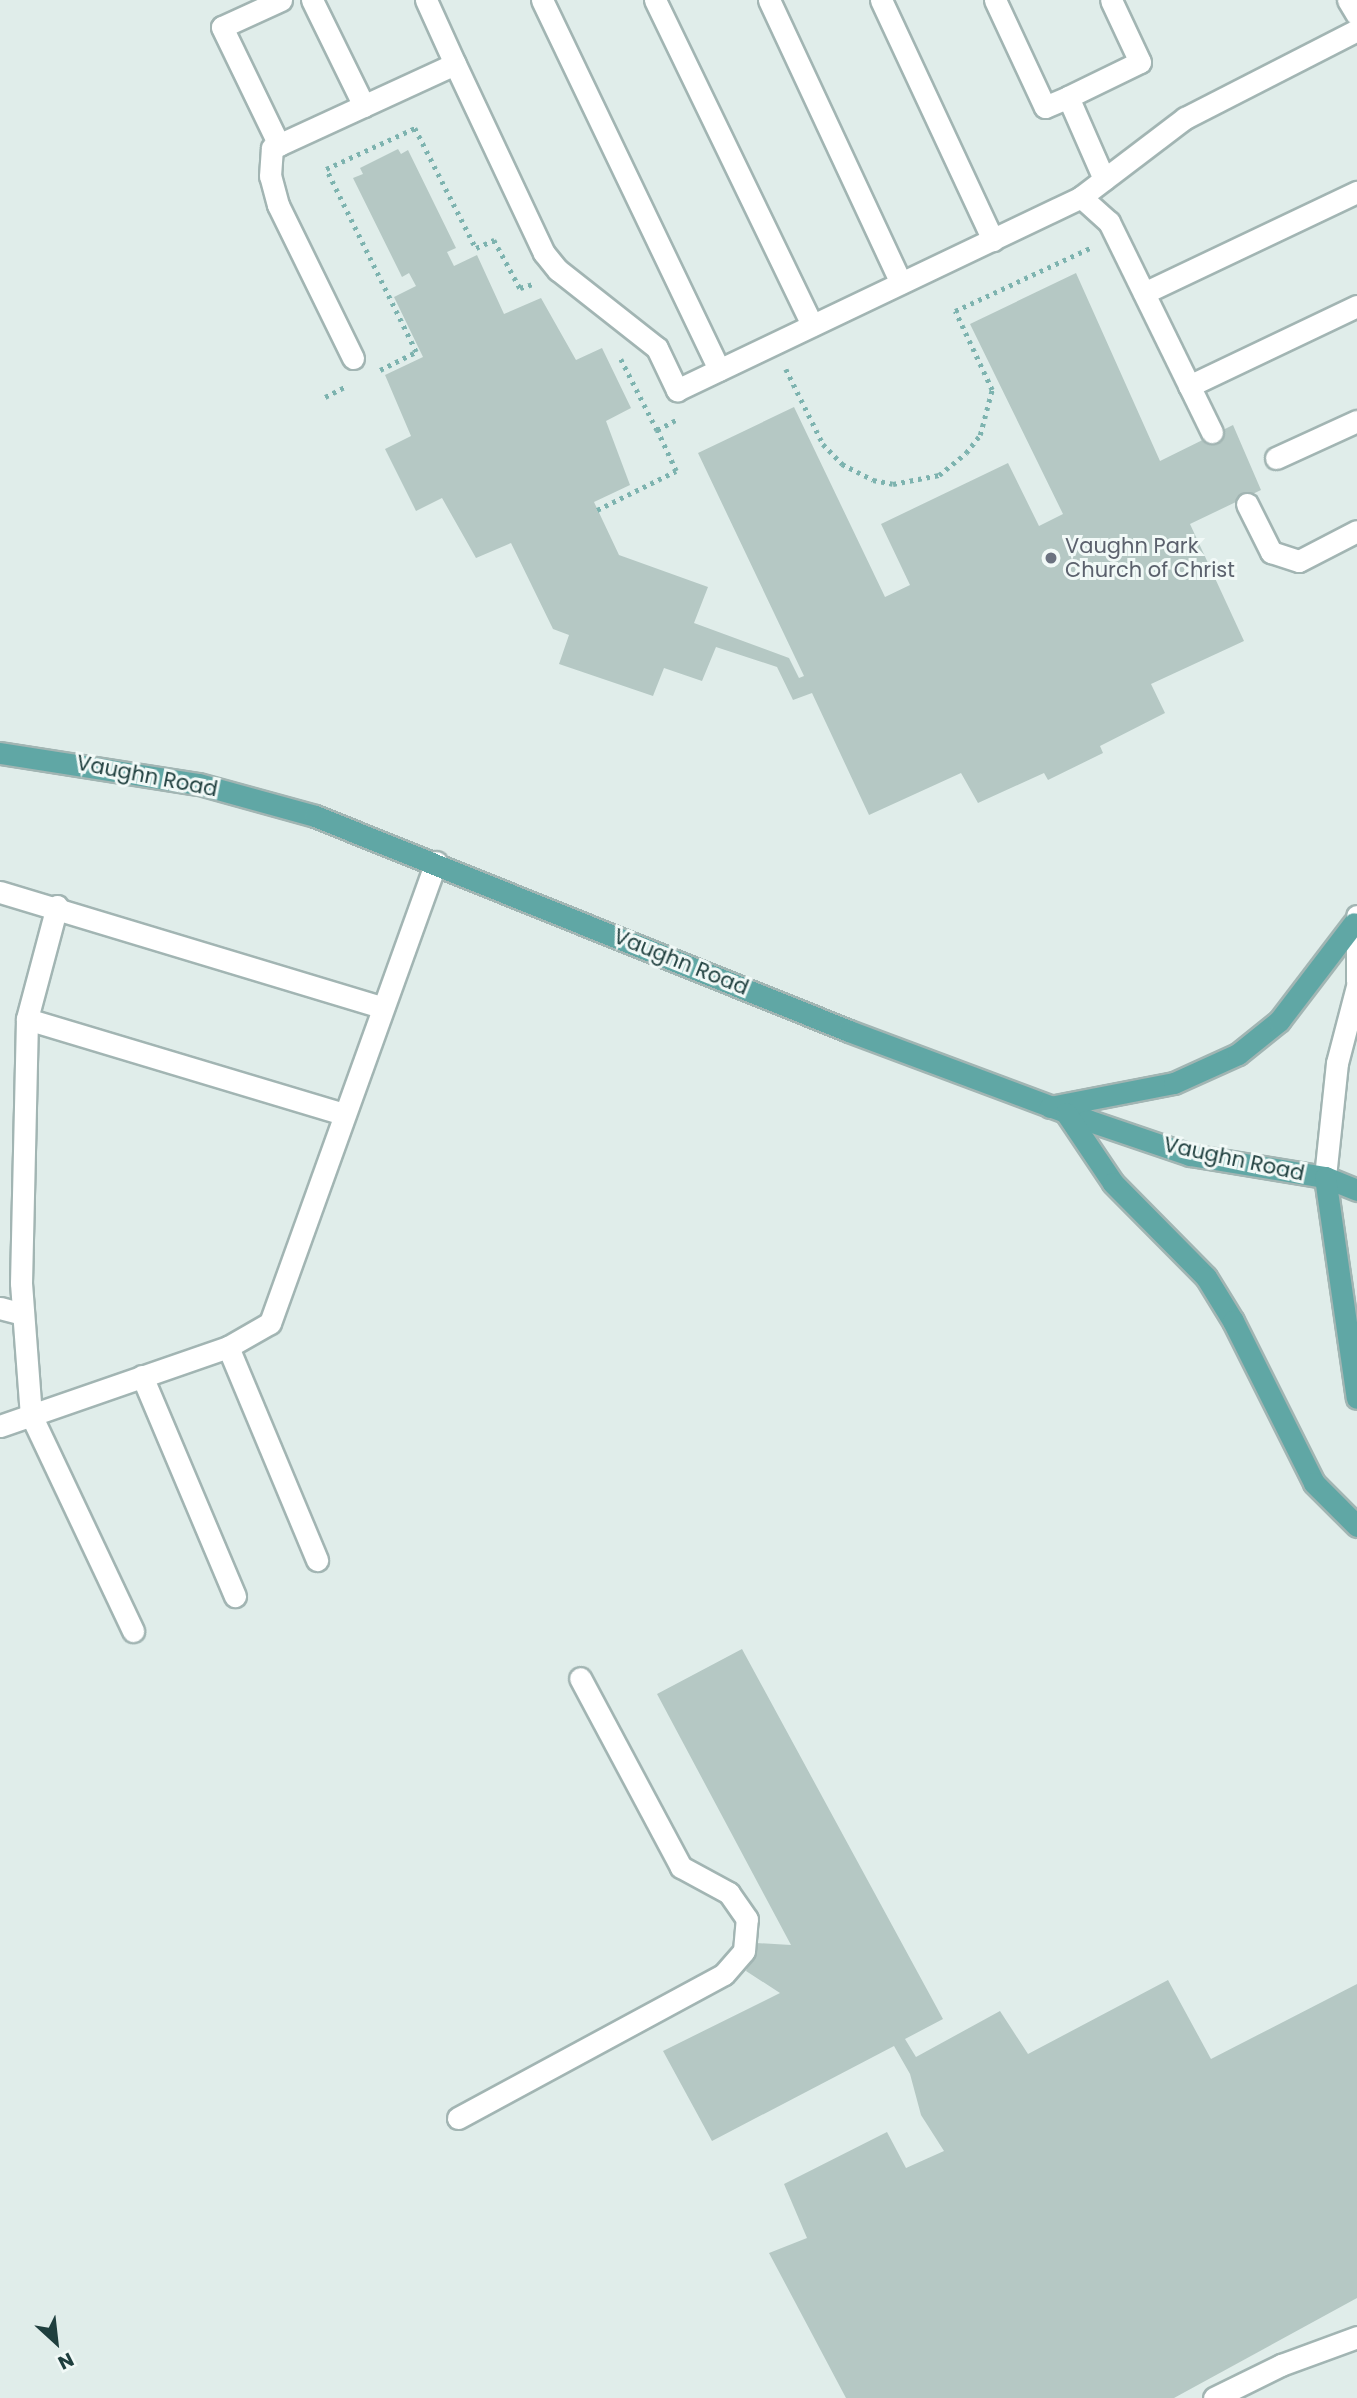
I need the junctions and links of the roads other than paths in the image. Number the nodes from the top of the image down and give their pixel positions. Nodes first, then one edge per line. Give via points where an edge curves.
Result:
1 (281, 0) edge
2 (313, 0) edge
3 (426, 0) edge
4 (542, 0) edge
5 (655, 0) edge
6 (769, 0) edge
7 (881, 0) edge
8 (995, 0) edge
9 (1111, 0) edge
10 (1348, 0) edge
11 (1357, 15) edge
12 (1357, 30) edge
13 (455, 64) junction
14 (1068, 97) junction
15 (364, 106) junction
16 (279, 145) junction
17 (1104, 179) junction
18 (1357, 192) edge
19 (1081, 197) junction
20 (993, 240) junction
21 (901, 283) junction
22 (1144, 293) junction
23 (1357, 306) edge
24 (812, 325) junction
25 (353, 358) dead end
26 (719, 370) junction
27 (1189, 386) junction
28 (1357, 421) edge
29 (1212, 432) dead end
30 (1276, 458) dead end
31 (1247, 504) dead end
32 (1357, 531) edge
33 (0, 753) edge
34 (436, 862) junction
35 (0, 892) edge
36 (57, 905) junction
37 (1356, 920) edge
38 (1357, 984) edge
39 (381, 1007) junction
40 (27, 1019) junction
41 (1058, 1110) junction
42 (344, 1114) junction
43 (1325, 1177) junction
44 (1357, 1190) edge
45 (0, 1308) edge
46 (23, 1314) junction
47 (228, 1347) junction
48 (142, 1376) junction
49 (1357, 1398) edge
50 (31, 1415) junction
51 (0, 1426) edge
52 (1357, 1526) edge
53 (317, 1560) dead end
54 (235, 1596) dead end
55 (133, 1631) dead end
56 (580, 1678) dead end
57 (458, 2118) dead end
58 (1357, 2337) edge
59 (1214, 2398) edge

1 - 16 street via 222,27
2 - 15 street
3 - 13 street
4 - 26 street
5 - 24 street
6 - 21 street
7 - 20 street
8 - 14 street via 1045,107
9 - 14 street via 1140,62
10 - 11 street
12 - 17 street via 1185,118
13 - 15 street
13 - 26 street via 544,253 558,270 657,348 677,390
14 - 17 street
15 - 16 street
16 - 25 street via 272,148 270,176 278,205
17 - 19 street
18 - 22 street
19 - 20 street
19 - 22 street via 1109,222
20 - 21 street
21 - 24 street
22 - 27 street
23 - 27 street
24 - 26 street
27 - 29 street
28 - 30 street
31 - 32 street via 1271,552 1299,561
33 - 34 main road, Vaughn Road via 199,784 314,816
34 - 39 street
34 - 41 main road, Vaughn Road via 849,1031
35 - 36 street
36 - 39 street
36 - 40 street
37 - 38 street
37 - 41 main road via 1279,1021 1238,1054 1174,1083
38 - 43 street via 1337,1063
39 - 42 street
40 - 42 street
40 - 46 street
41 - 43 main road, Vaughn Road via 1190,1155
41 - 52 main road via 1113,1183 1206,1277 1314,1483
42 - 47 street via 270,1322
43 - 44 main road, Vaughn Road
43 - 49 main road
45 - 46 street
46 - 50 street
47 - 48 street
47 - 53 street
48 - 50 street
48 - 54 street
50 - 51 street
50 - 55 street
56 - 57 street via 681,1867 729,1893 747,1919 744,1951 724,1974
58 - 59 street via 1281,2365

